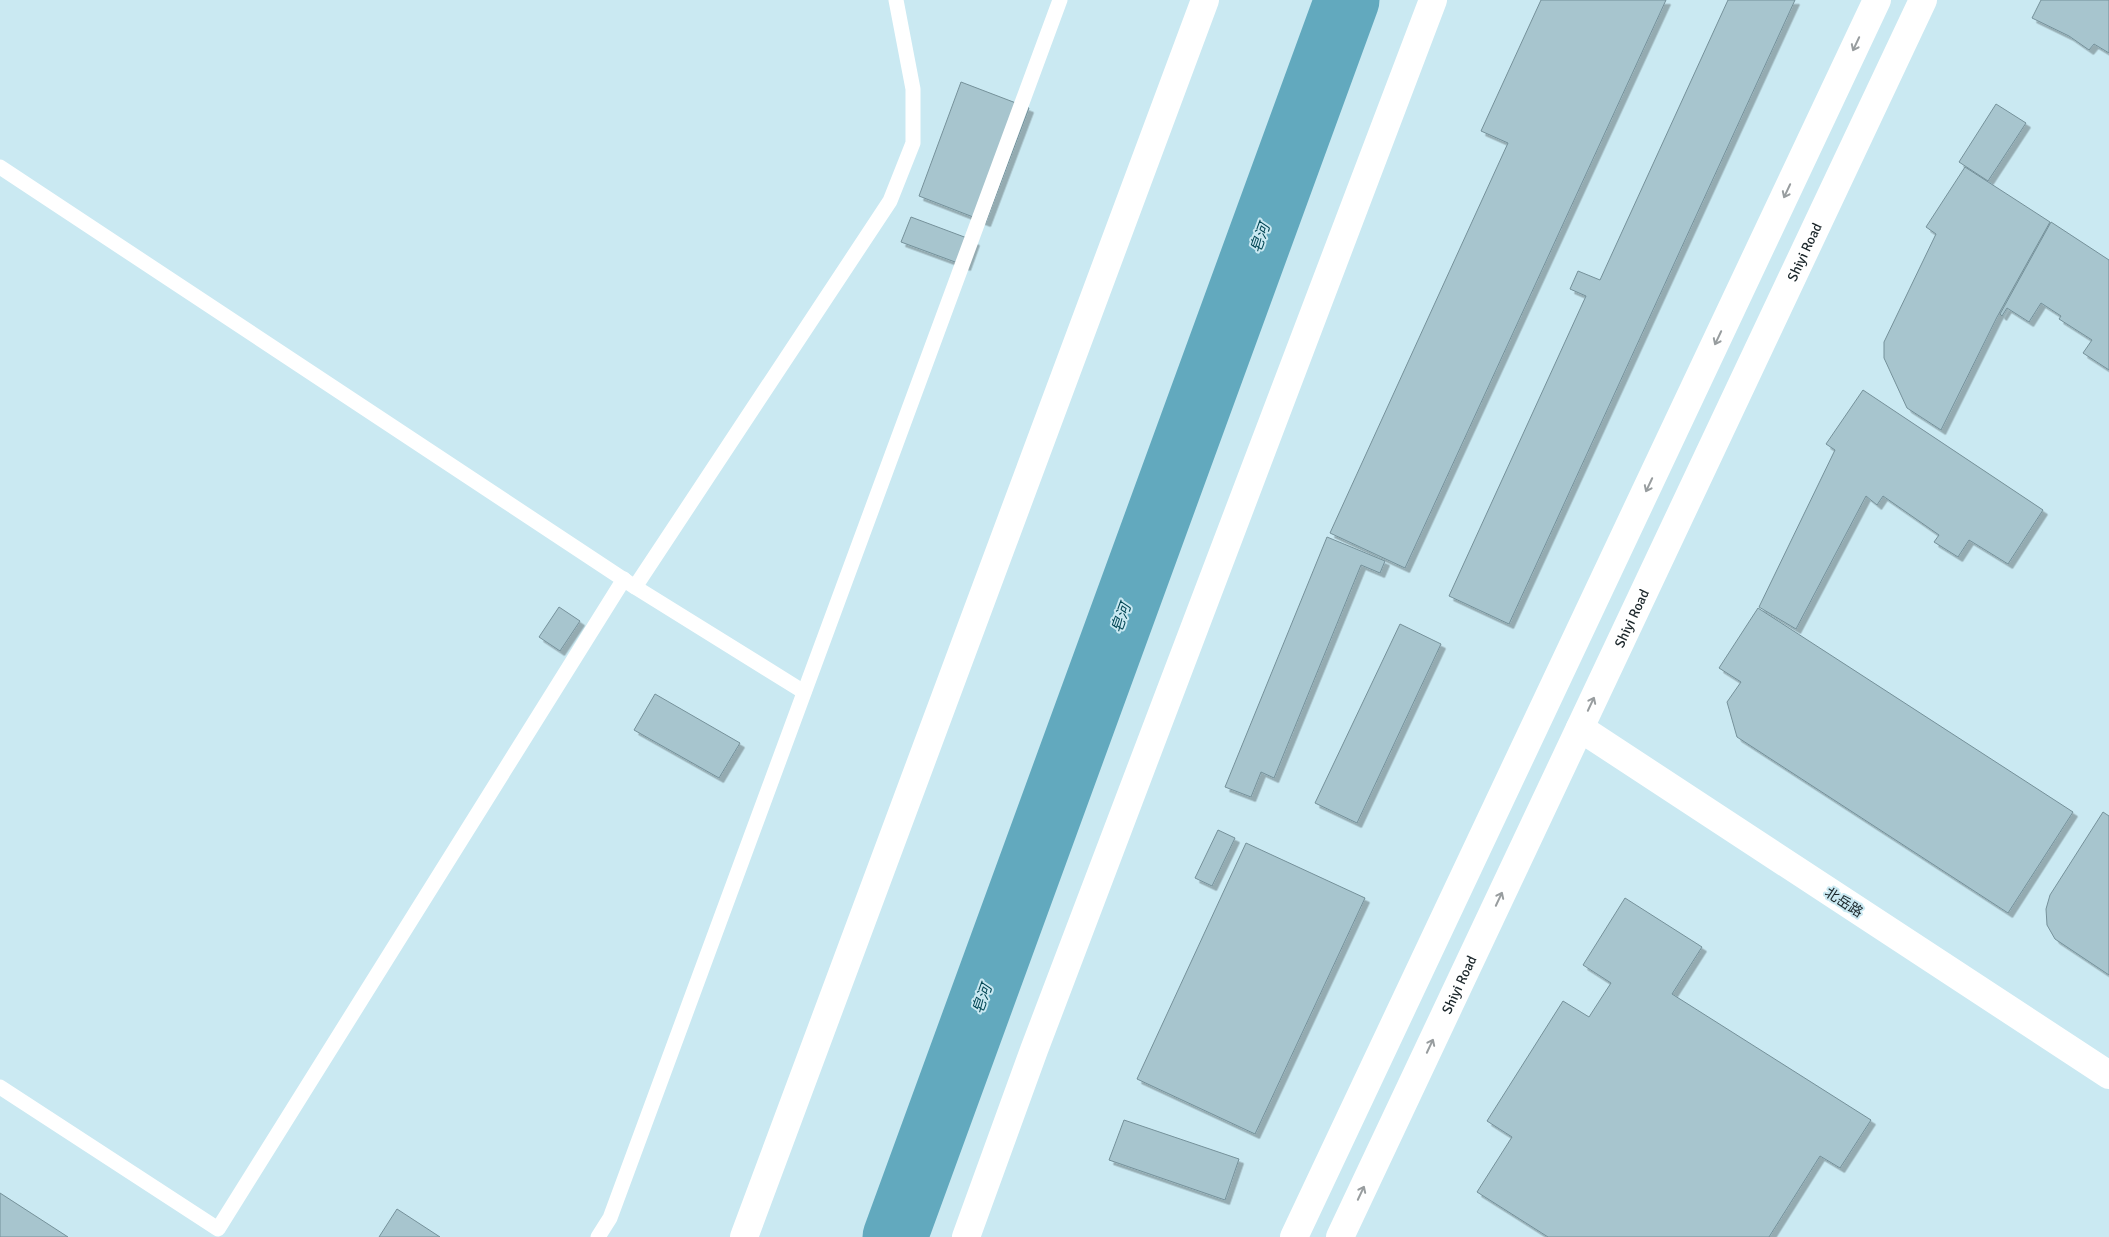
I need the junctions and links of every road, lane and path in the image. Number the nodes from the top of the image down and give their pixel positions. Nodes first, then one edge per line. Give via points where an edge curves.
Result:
1 (896, 0) edge
2 (1060, 0) edge
3 (1205, 0) edge
4 (1433, 0) edge
5 (1877, 0) edge
6 (1923, 0) edge
7 (0, 167) edge
8 (629, 583) junction
9 (804, 692) junction
10 (1580, 728) junction
11 (2109, 1076) edge
12 (0, 1087) edge
13 (598, 1237) edge
14 (744, 1237) edge
15 (966, 1237) edge
16 (1294, 1237) edge
17 (1340, 1237) edge

1 - 8 lane via 913,89 913,143 890,201
2 - 9 lane
3 - 14 street
4 - 15 street
5 -> 16 street
10 -> 6 street, Shiyi Road
7 - 8 lane
8 - 9 lane
8 - 12 lane via 218,1228
9 - 13 lane via 610,1218
10 - 11 street, 北岳路
17 -> 10 street, Shiyi Road

